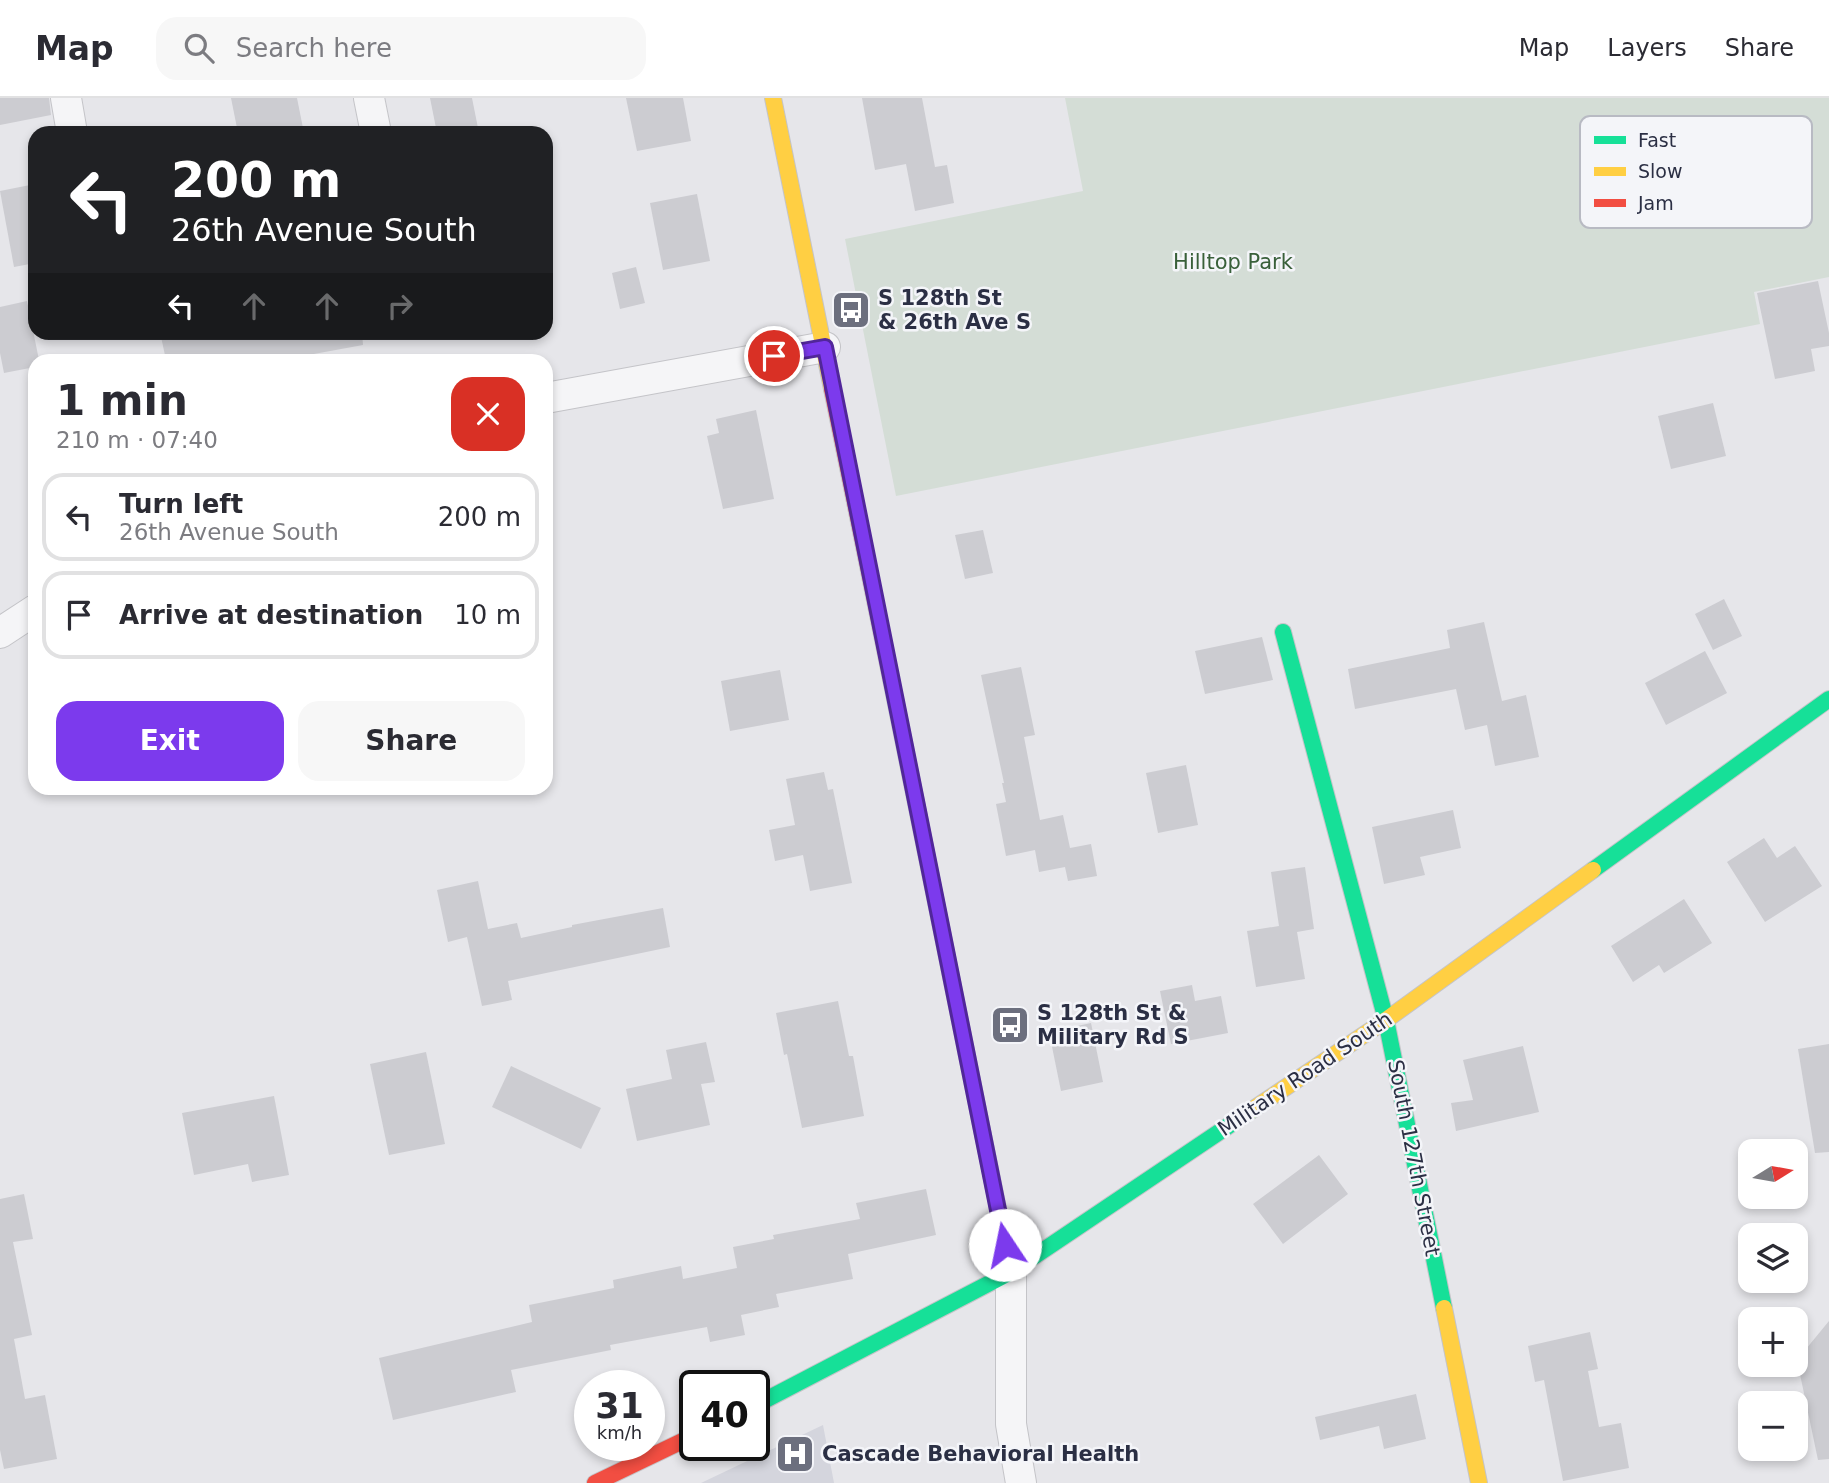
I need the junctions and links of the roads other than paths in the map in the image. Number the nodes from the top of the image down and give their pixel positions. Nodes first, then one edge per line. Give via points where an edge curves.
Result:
1 (66, 98) edge
2 (369, 98) edge
3 (773, 98) edge
4 (71, 126) edge
5 (375, 126) edge
6 (825, 347) junction
7 (553, 397) edge
8 (28, 615) edge
9 (1283, 632) dead end
10 (0, 633) edge
11 (1829, 699) edge
12 (1386, 1020) junction
13 (1011, 1272) junction
14 (770, 1398) edge
15 (679, 1443) edge
16 (595, 1483) edge
17 (1021, 1483) edge
18 (1479, 1483) edge

1 - 4 street
2 - 5 street
3 - 6 street
6 - 7 street
6 - 13 street
8 - 10 street
9 - 12 street, South 127th Street
11 - 12 street, Military Road South
12 - 13 street, Military Road South
12 - 18 street, South 127th Street
13 - 14 street, Military Road South
13 - 17 street via 1011,1424
15 - 16 street

